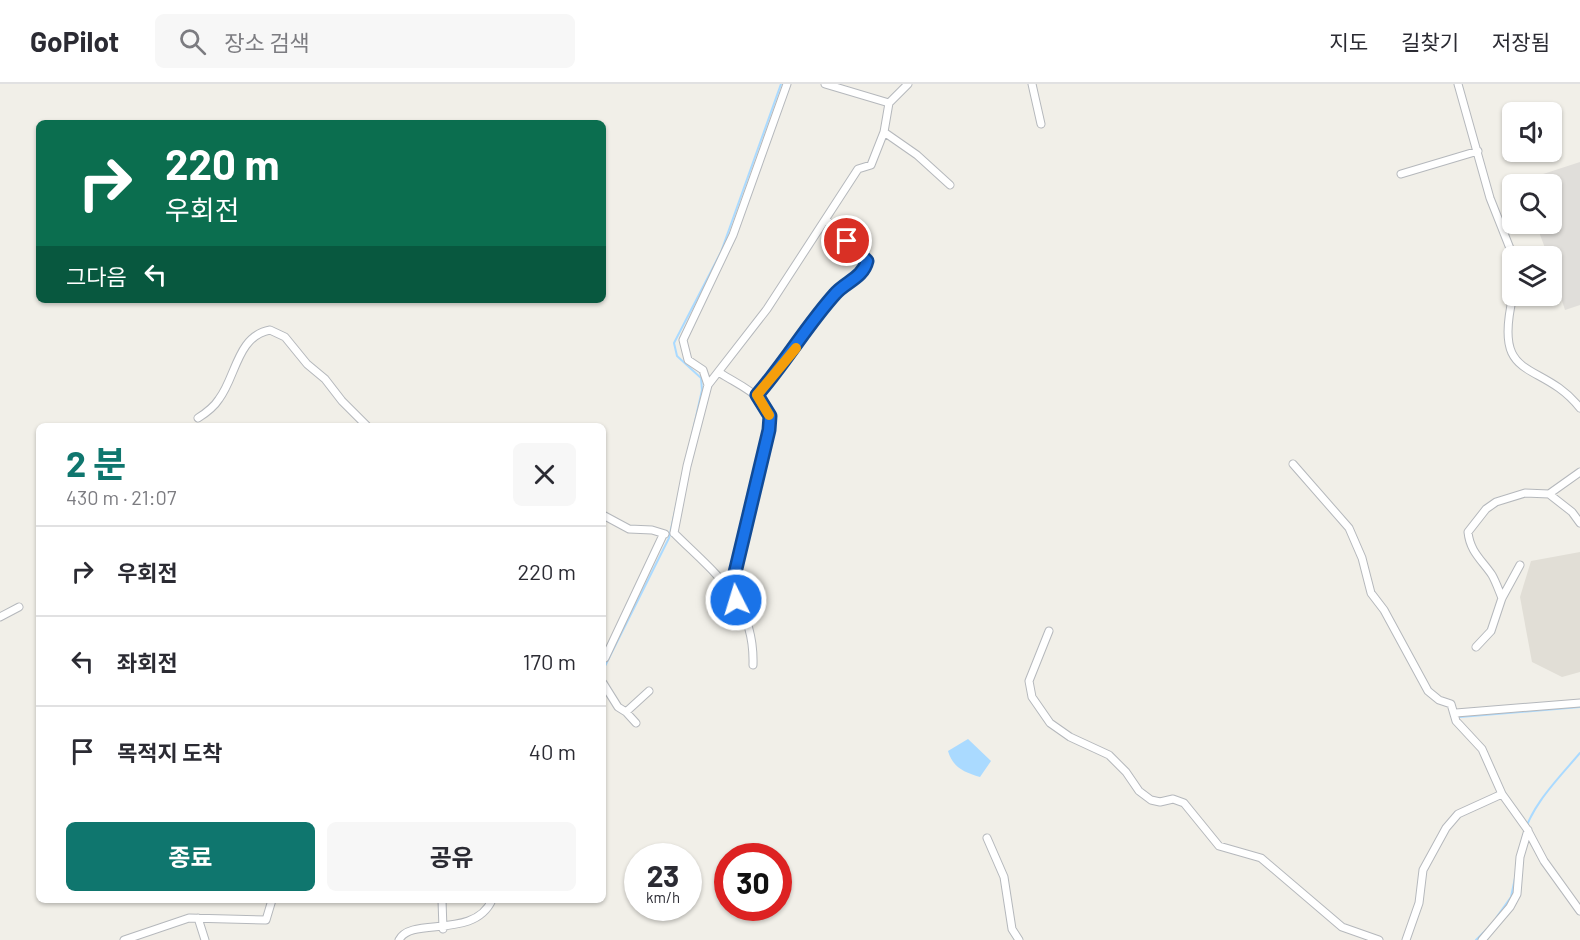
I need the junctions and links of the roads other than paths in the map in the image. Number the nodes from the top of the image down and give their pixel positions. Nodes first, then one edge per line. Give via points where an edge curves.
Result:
1 (787, 84) edge
2 (825, 84) edge
3 (908, 84) edge
4 (1032, 84) edge
5 (1458, 84) edge
6 (889, 103) junction
7 (1041, 124) dead end
8 (884, 132) junction
9 (1478, 151) junction
10 (1401, 174) dead end
11 (950, 185) dead end
12 (826, 219) junction
13 (1509, 246) edge
14 (1511, 306) edge
15 (720, 373) junction
16 (708, 385) junction
17 (757, 395) junction
18 (1580, 408) edge
19 (198, 418) dead end
20 (364, 423) edge
21 (1293, 464) dead end
22 (1580, 472) edge
23 (1549, 494) junction
24 (606, 517) edge
25 (1580, 523) edge
26 (669, 534) junction
27 (1520, 565) dead end
28 (729, 586) junction
29 (718, 594) dead end
30 (1502, 598) junction
31 (19, 607) dead end
32 (0, 617) edge
33 (1049, 631) dead end
34 (1476, 647) dead end
35 (606, 654) edge
36 (753, 665) dead end
37 (606, 687) edge
38 (649, 690) dead end
39 (1580, 703) edge
40 (626, 712) junction
41 (1456, 713) junction
42 (636, 723) dead end
43 (1502, 794) junction
44 (1528, 830) junction
45 (987, 838) dead end
46 (271, 903) edge
47 (442, 903) edge
48 (490, 903) edge
49 (1580, 911) edge
50 (198, 918) junction
51 (442, 929) junction
52 (124, 940) edge
53 (205, 940) edge
54 (399, 940) edge
55 (1019, 940) edge
56 (1379, 940) edge
57 (1406, 940) edge
58 (1482, 940) edge

1 - 16 street via 733,235 683,340 688,360 703,370
2 - 6 street
3 - 6 street
4 - 7 street
5 - 9 street
6 - 8 street
8 - 11 street
8 - 12 street via 871,165 858,169
9 - 10 street
9 - 13 street via 1490,198
12 - 15 street
12 - 17 street via 867,261 865,268 836,292
14 - 18 street via 1507,330 1514,358 1529,372 1560,388
15 - 16 street
15 - 17 street
16 - 26 street
17 - 28 street via 770,416 769,430
19 - 20 street via 218,401 243,349 257,335 270,330 285,337
21 - 41 street via 1349,528 1371,593 1428,690 1450,704
22 - 23 street
23 - 25 street
23 - 30 street via 1515,494 1496,502 1468,532 1475,554
24 - 26 street via 629,529
26 - 28 street
26 - 35 street
27 - 30 street
28 - 29 street
28 - 36 street via 752,633
30 - 34 street via 1491,631
31 - 32 street
33 - 56 street via 1029,681 1032,697 1050,723 1108,755 1151,800 1184,803 1219,846 1261,858 1342,927
37 - 40 street via 618,708
38 - 40 street
39 - 41 street
40 - 42 street
41 - 43 street via 1456,721 1482,749
43 - 44 street
43 - 57 street via 1458,814 1446,828 1423,870 1419,903
44 - 49 street via 1544,861
44 - 58 street via 1520,857 1517,894
45 - 55 street via 1004,878 1012,929
46 - 50 street via 266,920
47 - 51 street
48 - 51 street via 483,918
50 - 52 street
50 - 53 street
51 - 54 street via 410,931

